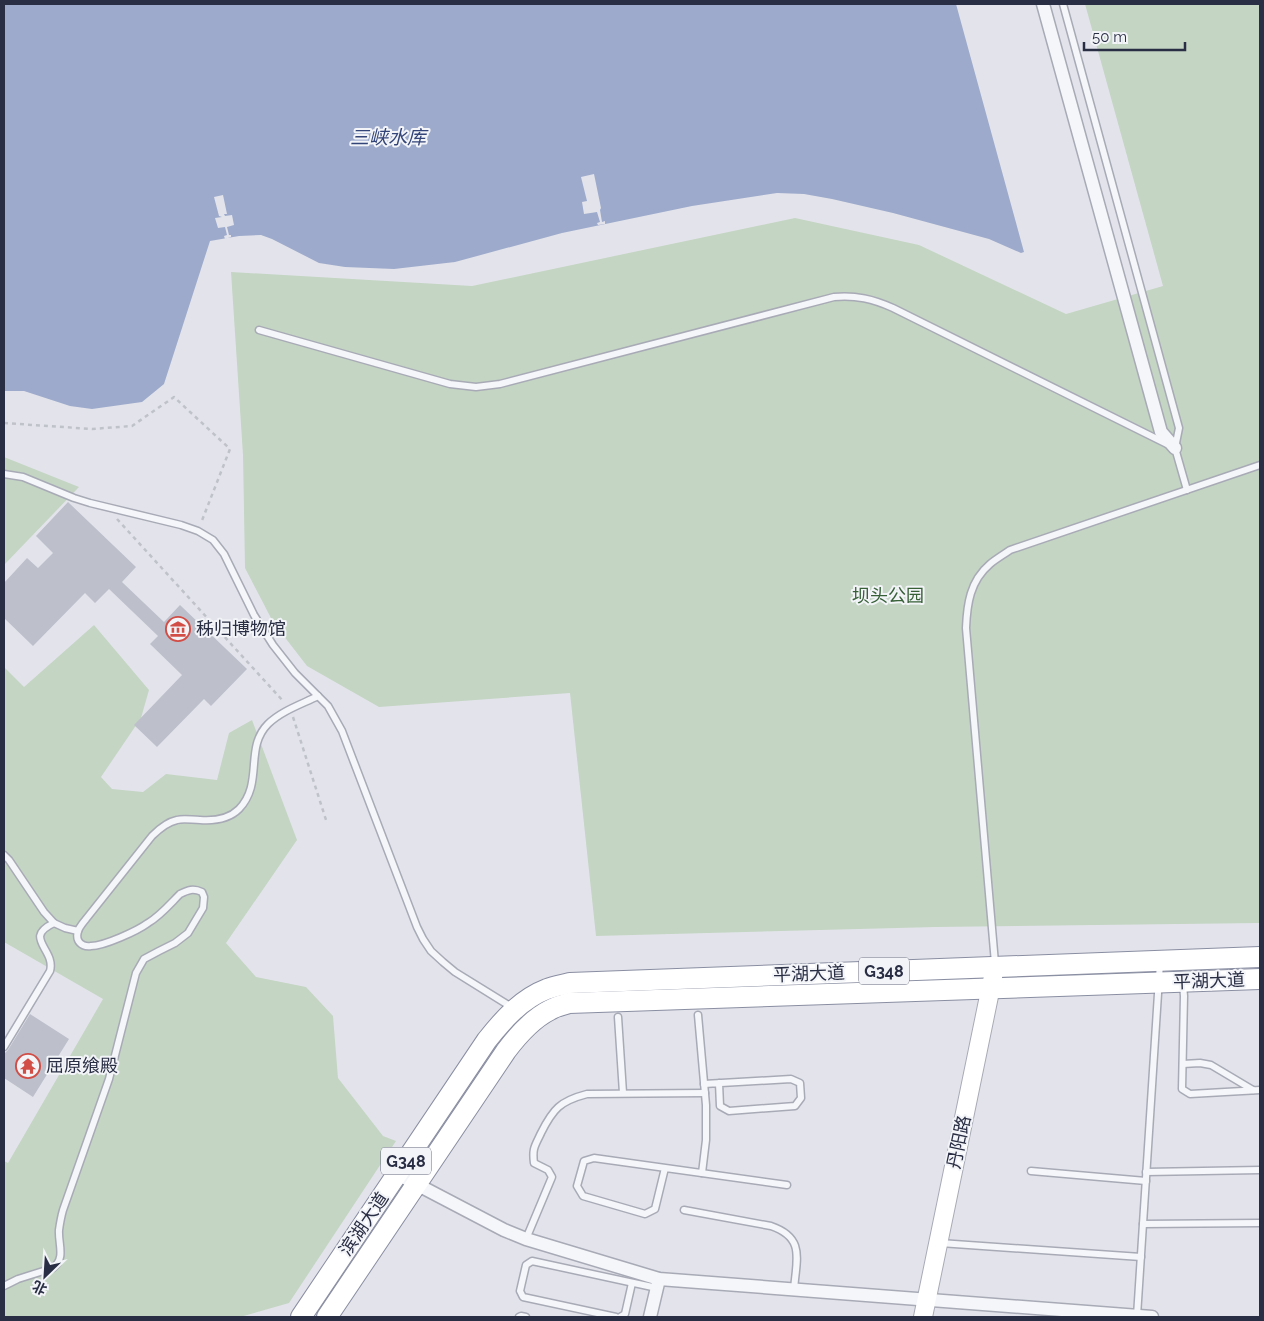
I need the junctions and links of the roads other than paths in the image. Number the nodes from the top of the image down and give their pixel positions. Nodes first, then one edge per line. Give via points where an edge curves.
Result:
1 (1043, 4) edge
2 (1063, 4) edge
3 (259, 330) dead end
4 (1175, 448) junction
5 (1260, 465) edge
6 (4, 474) edge
7 (1187, 490) junction
8 (318, 696) junction
9 (4, 855) edge
10 (54, 923) junction
11 (78, 931) junction
12 (1260, 957) edge
13 (1161, 961) junction
14 (995, 967) junction
15 (1260, 979) edge
16 (1182, 982) junction
17 (1159, 983) junction
18 (990, 988) junction
19 (524, 1015) junction
20 (698, 1015) dead end
21 (618, 1017) dead end
22 (4, 1047) edge
23 (1183, 1064) junction
24 (719, 1083) junction
25 (704, 1084) junction
26 (1257, 1090) edge
27 (623, 1093) junction
28 (705, 1093) junction
29 (665, 1168) junction
30 (1260, 1170) edge
31 (1031, 1171) dead end
32 (1146, 1172) junction
33 (702, 1173) junction
34 (397, 1174) junction
35 (1146, 1181) junction
36 (416, 1184) junction
37 (788, 1185) dead end
38 (684, 1210) dead end
39 (1260, 1223) edge
40 (1143, 1224) junction
41 (526, 1239) junction
42 (938, 1243) junction
43 (1141, 1257) junction
44 (632, 1283) junction
45 (658, 1284) junction
46 (4, 1286) edge
47 (794, 1290) junction
48 (926, 1300) junction
49 (1055, 1313) edge
50 (1137, 1316) junction
51 (301, 1317) edge
52 (327, 1317) edge
53 (519, 1317) edge
54 (526, 1317) edge
55 (618, 1317) edge
56 (650, 1317) edge
57 (923, 1317) edge
58 (1152, 1317) edge

1 - 4 street via 1161,432
2 - 4 lane via 1179,428
3 - 4 lane via 450,384 476,387 834,297 864,297 902,312
4 - 7 lane
5 - 7 lane
6 - 8 lane via 23,477 90,503 181,525 213,540 224,554 268,637 283,659
7 - 14 lane via 1010,550 989,564 974,583 967,606 966,628
8 - 11 lane via 275,717 266,725 256,746 253,783 248,798 238,810 227,818 214,820 178,819 159,829
8 - 19 lane via 328,706 342,731 423,939 449,967
9 - 10 lane
10 - 11 lane
10 - 22 lane via 40,932 50,970
11 - 46 lane via 80,943 98,945 149,923 180,894 191,889 202,892 204,897 203,908 188,933 144,959 136,973 109,1079 63,1210 59,1230 60,1260 53,1268
12 - 13 highway, 平湖大道 / G348
13 - 14 highway, 平湖大道 / G348
13 - 17 lane
14 - 18 main road, 丹阳路
14 - 19 highway, 平湖大道 / G348 via 570,983 546,989 522,1002
15 - 16 highway, 平湖大道 / G348
16 - 17 highway, 平湖大道 / G348
16 - 23 lane
17 - 18 highway, 平湖大道 / G348
17 - 32 lane
18 - 19 highway, 平湖大道 / G348 via 569,1003
18 - 42 main road, 丹阳路
19 - 34 highway, 滨湖大道 / G348 via 503,1020 487,1040
19 - 36 highway, 滨湖大道 / G348 via 518,1035
20 - 25 lane
21 - 27 lane
23 - 26 lane via 1211,1065
23 - 26 lane via 1182,1089 1190,1094
24 - 24 lane via 791,1079 800,1083 801,1098 795,1106 729,1111 720,1106
24 - 25 lane
25 - 28 lane
27 - 28 lane
27 - 41 lane via 586,1094 572,1098 556,1108 549,1118 532,1152 534,1163 548,1170 552,1178
28 - 33 lane via 706,1140
29 - 29 lane via 594,1158 584,1162 577,1186 583,1196 645,1214 655,1209
29 - 33 lane
30 - 32 lane
31 - 35 lane
32 - 35 lane
33 - 37 lane
34 - 36 street
34 - 51 highway, 滨湖大道 / G348
35 - 40 lane
36 - 41 street
36 - 52 highway, 滨湖大道 / G348
38 - 47 lane via 781,1229 794,1242 796,1251
39 - 40 lane
40 - 43 lane
41 - 45 street
42 - 43 lane
42 - 48 main road, 丹阳路
43 - 50 lane
44 - 45 lane
44 - 55 lane via 625,1314
44 - 55 lane via 532,1261 526,1265 520,1291 523,1297
45 - 47 street
45 - 56 street
47 - 48 street
48 - 49 street
48 - 57 main road, 丹阳路
49 - 50 street
50 - 58 street
53 - 54 lane

